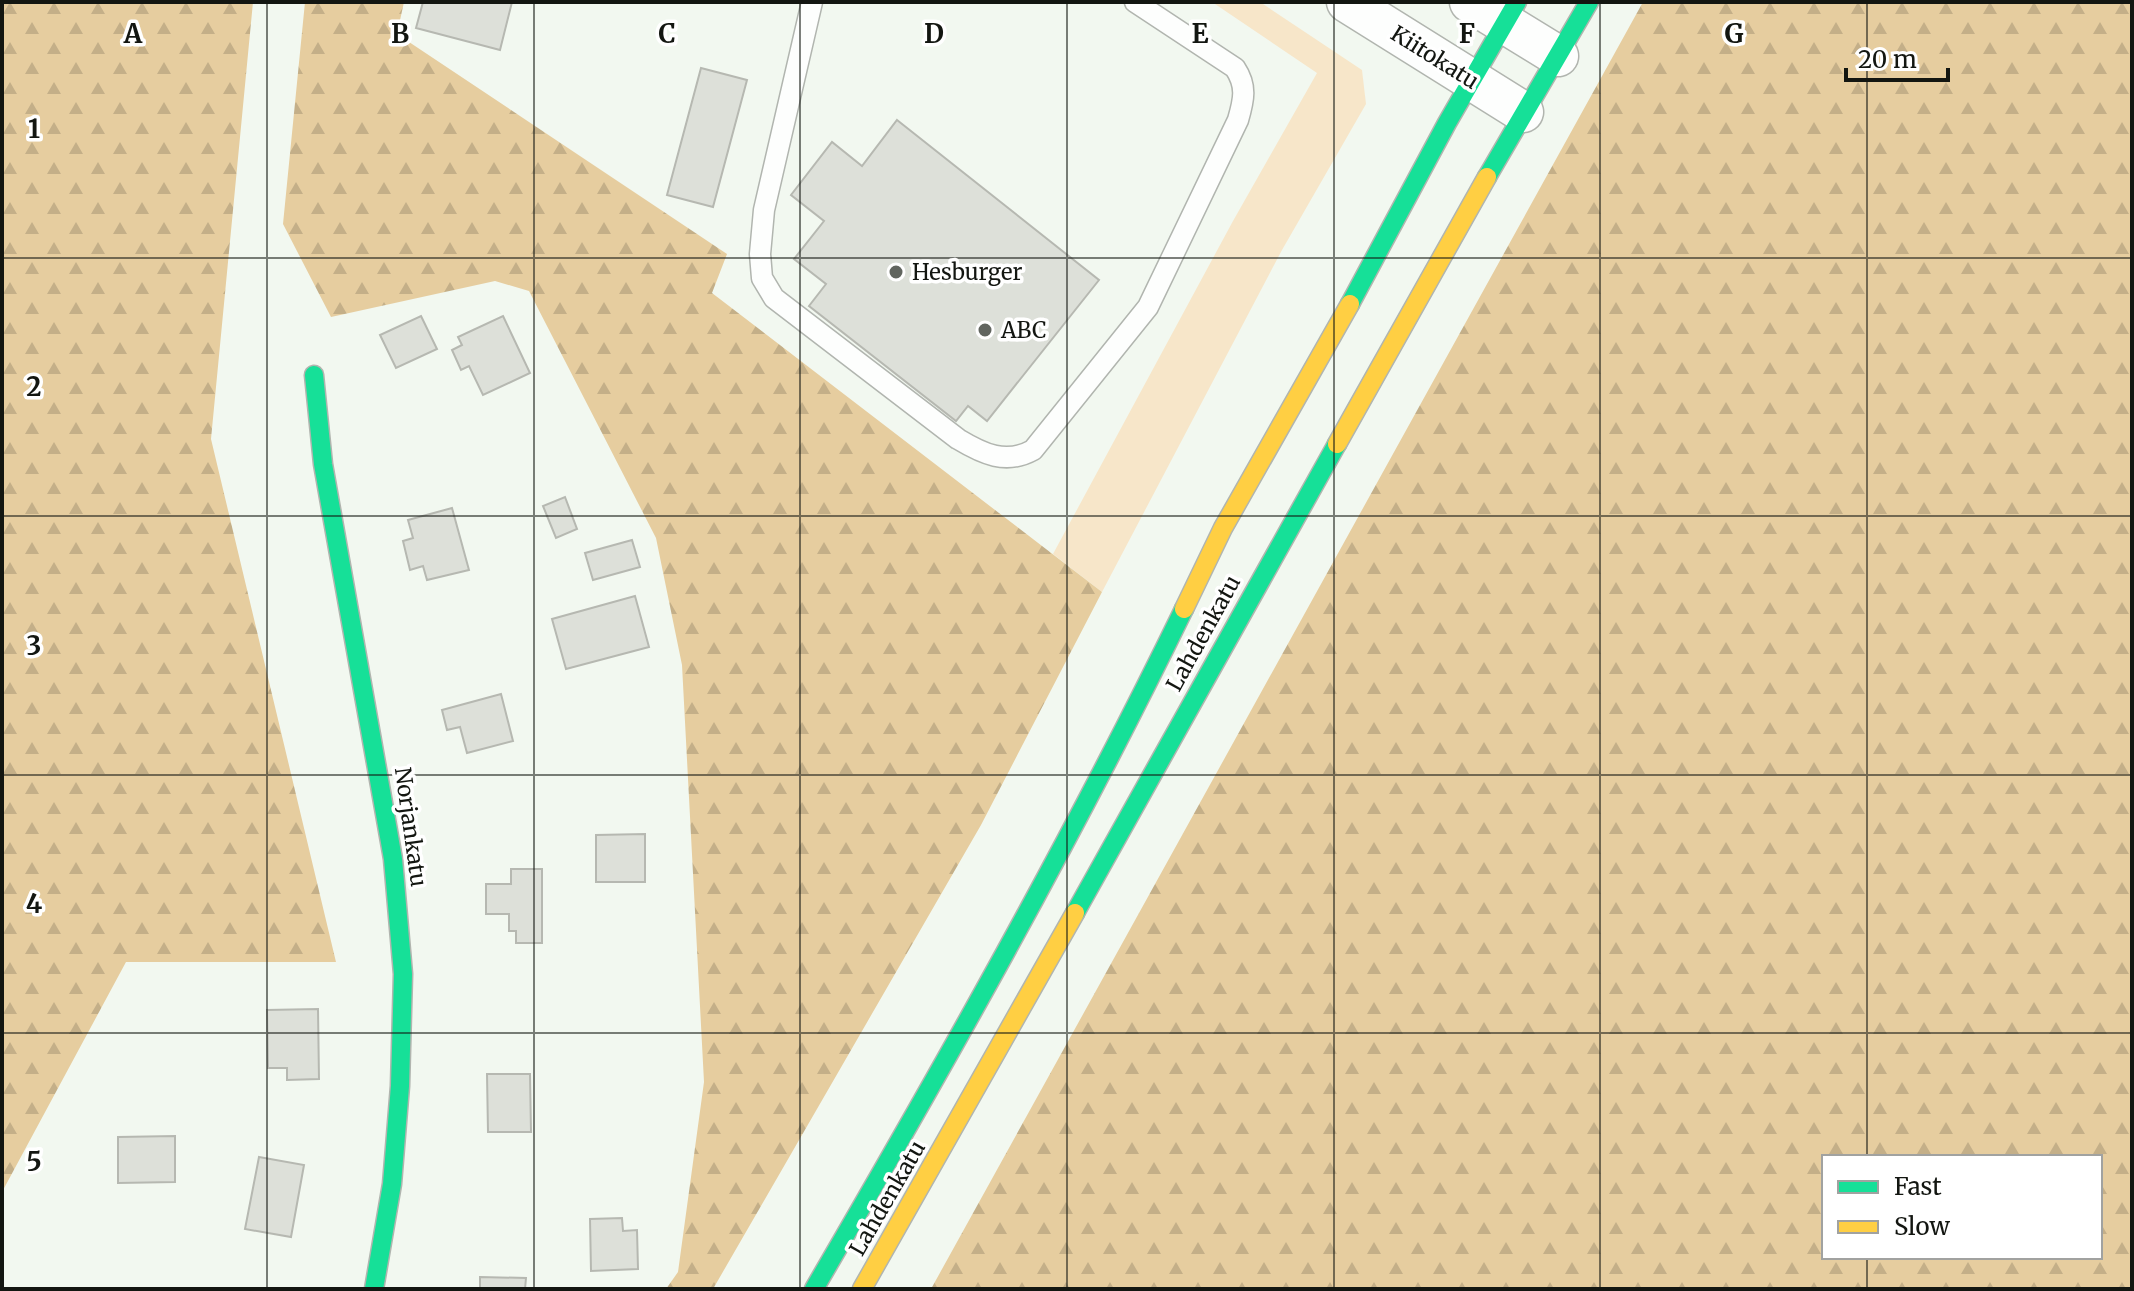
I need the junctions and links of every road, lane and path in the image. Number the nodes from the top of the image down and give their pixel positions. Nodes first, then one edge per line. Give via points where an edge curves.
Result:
1 (812, 2) edge
2 (1135, 2) edge
3 (1347, 2) edge
4 (1470, 2) edge
5 (1589, 2) edge
6 (1511, 13) edge
7 (1558, 56) junction
8 (1472, 80) junction
9 (1523, 112) junction
10 (314, 375) dead end
11 (374, 1289) edge
12 (814, 1289) edge
13 (862, 1289) edge

1 - 2 lane via 764,210 762,278 774,298 958,439 996,457 1018,458 1033,450 1148,307 1245,97 1235,68
3 - 8 street, Kiitokatu
4 - 6 street
5 - 7 main road, Lahdenkatu
6 - 7 street
6 - 8 main road, Lahdenkatu
7 - 9 main road, Lahdenkatu
8 - 9 street, Kiitokatu
8 - 12 main road, Lahdenkatu via 1223,528 1038,895
9 - 13 main road, Lahdenkatu
10 - 11 main road, Norjankatu via 323,464 393,859 403,974 392,1184

